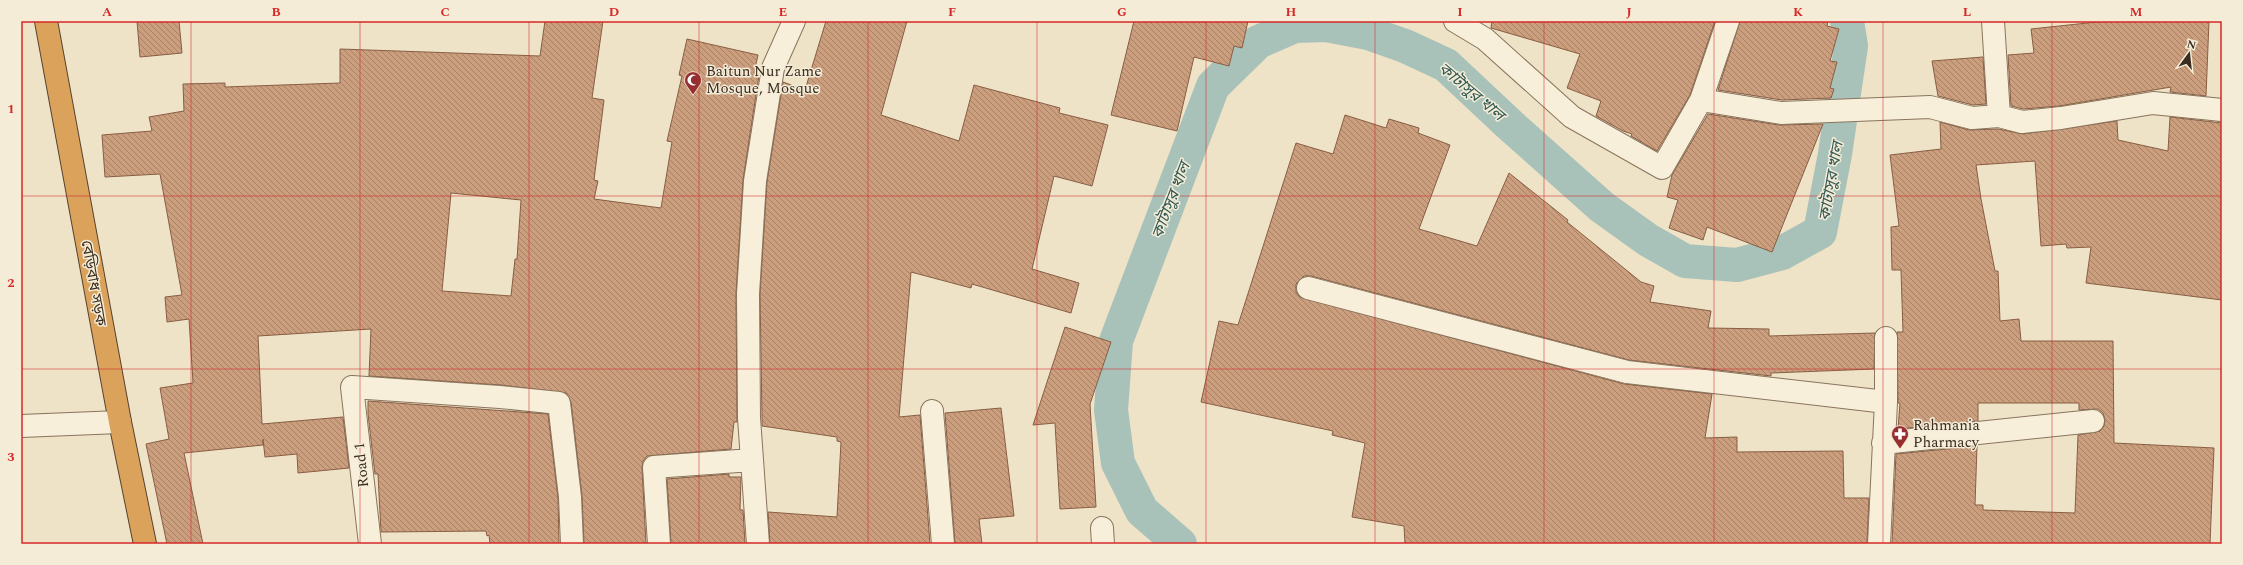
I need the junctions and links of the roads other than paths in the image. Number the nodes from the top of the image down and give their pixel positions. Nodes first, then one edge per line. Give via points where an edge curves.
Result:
1 (46, 21) edge
2 (794, 21) edge
3 (1455, 21) edge
4 (1728, 21) edge
5 (1993, 21) edge
6 (1701, 100) junction
7 (2222, 110) edge
8 (1999, 116) junction
9 (1308, 288) dead end
10 (1886, 338) dead end
11 (1886, 402) junction
12 (932, 411) dead end
13 (2093, 421) dead end
14 (120, 422) junction
15 (21, 426) edge
16 (1884, 443) junction
17 (752, 460) junction
18 (145, 544) edge
19 (370, 544) edge
20 (572, 544) edge
21 (659, 544) edge
22 (758, 544) edge
23 (943, 544) edge
24 (1879, 544) edge

1 - 14 highway, বেড়িবাধ সড়ক
2 - 17 street via 773,68 755,181 748,294
3 - 6 street via 1485,39 1572,117 1662,168
4 - 6 street
5 - 8 street
6 - 8 street via 1781,113 1930,107 1972,118
7 - 8 street via 2152,103 2022,122
9 - 11 street via 1627,372
10 - 11 street
11 - 16 street
12 - 23 street
13 - 16 street
14 - 15 street
14 - 18 highway, বেড়িবাধ সড়ক
16 - 24 street
17 - 21 street via 654,467
17 - 22 street
19 - 20 street, Road 1 via 352,386 558,403 570,497

